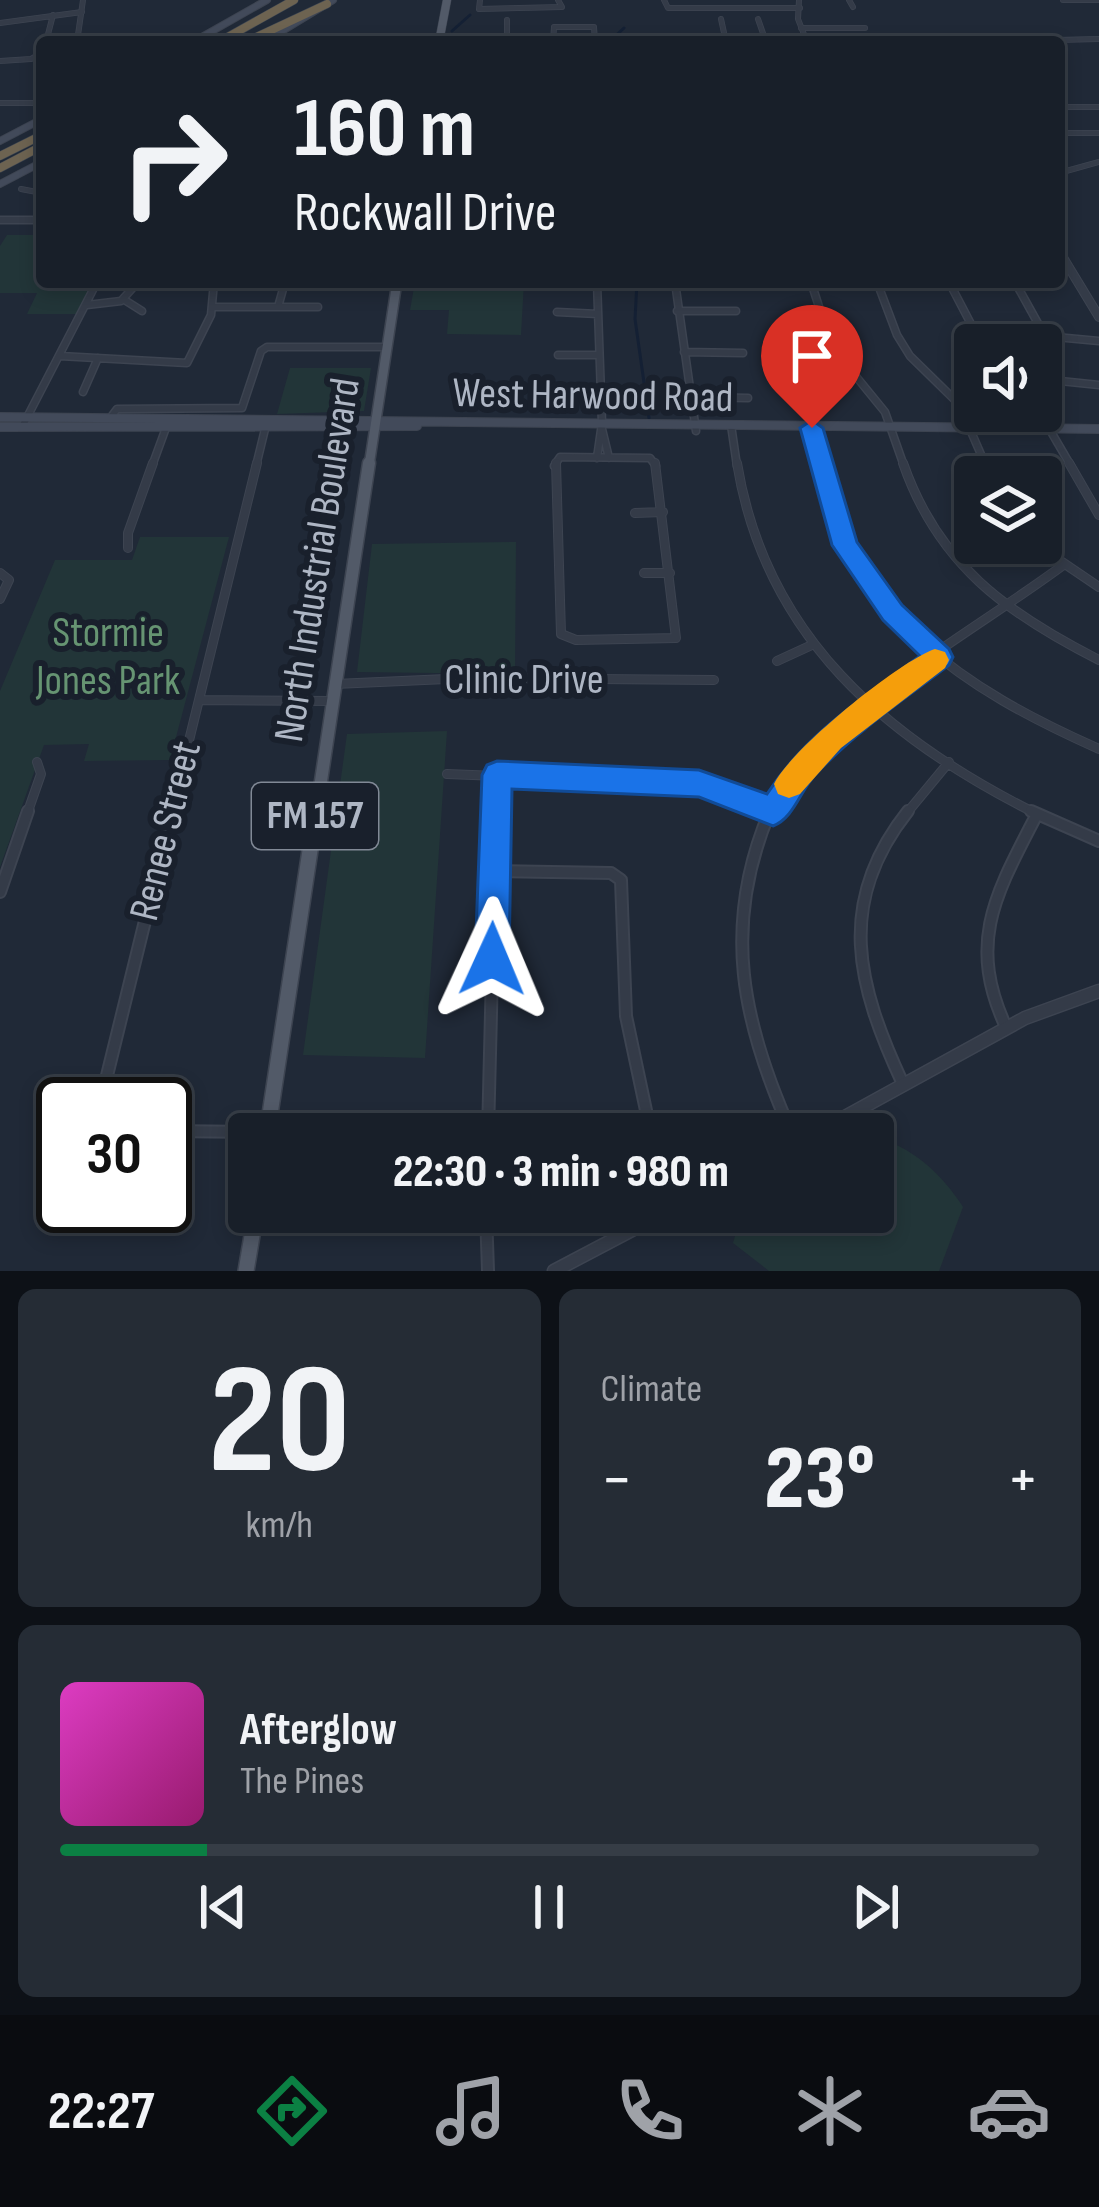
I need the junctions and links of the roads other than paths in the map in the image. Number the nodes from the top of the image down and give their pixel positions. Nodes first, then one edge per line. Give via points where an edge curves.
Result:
1 (83, 0) edge
2 (267, 0) edge
3 (284, 0) edge
4 (294, 0) edge
5 (311, 0) edge
6 (447, 0) edge
7 (480, 0) edge
8 (558, 0) edge
9 (664, 0) edge
10 (749, 0) edge
11 (799, 0) edge
12 (849, 0) edge
13 (1063, 0) edge
14 (1099, 0) edge
15 (330, 2) edge
16 (751, 8) junction
17 (800, 8) junction
18 (853, 8) dead end
19 (82, 12) junction
20 (53, 15) junction
21 (721, 19) dead end
22 (758, 19) dead end
23 (507, 20) dead end
24 (0, 23) edge
25 (801, 28) junction
26 (865, 28) dead end
27 (48, 36) edge
28 (78, 36) edge
29 (204, 36) edge
30 (227, 36) edge
31 (229, 36) edge
32 (252, 36) edge
33 (255, 36) edge
34 (274, 36) edge
35 (440, 36) edge
36 (507, 36) edge
37 (553, 36) edge
38 (595, 36) edge
39 (725, 36) edge
40 (764, 36) edge
41 (804, 36) edge
42 (1099, 39) edge
43 (1065, 40) edge
44 (36, 56) edge
45 (0, 61) edge
46 (0, 103) edge
47 (36, 103) edge
48 (1065, 106) edge
49 (1099, 107) edge
50 (36, 122) edge
51 (1065, 133) edge
52 (1099, 133) edge
53 (36, 138) edge
54 (0, 141) edge
55 (36, 149) edge
56 (0, 156) edge
57 (1099, 162) edge
58 (36, 165) edge
59 (0, 168) edge
60 (1065, 171) edge
61 (0, 184) edge
62 (21, 189) dead end
63 (36, 192) edge
64 (36, 217) edge
65 (0, 220) edge
66 (1065, 259) edge
67 (94, 288) edge
68 (132, 288) edge
69 (214, 288) edge
70 (283, 288) edge
71 (397, 288) edge
72 (597, 288) edge
73 (675, 288) edge
74 (813, 288) edge
75 (880, 288) edge
76 (952, 288) edge
77 (1018, 288) edge
78 (122, 299) junction
79 (1094, 301) edge
80 (87, 304) junction
81 (212, 307) junction
82 (278, 307) junction
83 (318, 308) dead end
84 (142, 311) dead end
85 (677, 311) junction
86 (736, 311) dead end
87 (557, 313) dead end
88 (598, 314) junction
89 (1099, 317) edge
90 (971, 324) edge
91 (1099, 341) edge
92 (387, 347) junction
93 (684, 352) junction
94 (742, 352) dead end
95 (558, 355) dead end
96 (598, 355) junction
97 (60, 356) junction
98 (98, 358) junction
99 (845, 369) junction
100 (824, 374) dead end
101 (1062, 381) edge
102 (1099, 385) edge
103 (82, 392) dead end
104 (691, 397) junction
105 (748, 398) dead end
106 (0, 417) edge
107 (25, 422) junction
108 (109, 422) junction
109 (168, 422) junction
110 (267, 422) junction
111 (374, 422) junction
112 (602, 426) junction
113 (0, 427) edge
114 (695, 428) junction
115 (732, 429) junction
116 (812, 431) junction
117 (892, 432) junction
118 (1052, 433) junction
119 (1099, 433) edge
120 (973, 434) junction
121 (982, 456) edge
122 (597, 458) junction
123 (609, 458) junction
124 (663, 512) junction
125 (635, 513) dead end
126 (1099, 515) edge
127 (128, 548) dead end
128 (1060, 564) edge
129 (1062, 566) junction
130 (644, 573) dead end
131 (670, 573) junction
132 (4, 575) edge
133 (1099, 587) edge
134 (0, 599) edge
135 (1008, 608) junction
136 (814, 644) junction
137 (939, 657) junction
138 (1099, 660) edge
139 (777, 661) dead end
140 (714, 680) dead end
141 (335, 683) junction
142 (200, 700) junction
143 (332, 701) junction
144 (874, 706) junction
145 (1099, 749) edge
146 (37, 761) dead end
147 (949, 762) junction
148 (447, 774) dead end
149 (497, 775) junction
150 (773, 812) junction
151 (1037, 814) junction
152 (1099, 841) edge
153 (494, 872) junction
154 (0, 892) edge
155 (1099, 991) edge
156 (1007, 1029) junction
157 (107, 1077) edge
158 (903, 1085) junction
159 (270, 1113) edge
160 (488, 1113) edge
161 (647, 1113) edge
162 (783, 1113) edge
163 (852, 1113) edge
164 (192, 1132) edge
165 (228, 1132) edge
166 (253, 1233) edge
167 (487, 1233) edge
168 (626, 1233) edge
169 (247, 1271) edge
170 (488, 1271) edge
171 (554, 1271) edge

1 - 19 street
2 - 29 main road
3 - 30 highway
4 - 31 highway
5 - 32 highway
6 - 35 main road
7 - 8 street via 479,8 562,7
9 - 16 street via 668,8
10 - 16 street
11 - 17 street
12 - 18 street
13 - 14 street
15 - 33 highway
15 - 34 main road
16 - 17 street
17 - 25 street
19 - 20 street
19 - 28 street
20 - 24 street
20 - 27 street
21 - 39 street
22 - 40 street
23 - 36 street
25 - 26 street
25 - 41 street
37 - 38 street via 554,27 594,27
42 - 43 street
44 - 45 street
46 - 47 street
48 - 49 street
50 - 54 main road
51 - 52 street
53 - 56 highway
55 - 59 highway
57 - 60 street
58 - 61 main road
62 - 63 street
64 - 65 street
66 - 79 street
67 - 80 street
68 - 78 street
69 - 81 street
70 - 82 street
71 - 92 main road, North Industrial Boulevard / FM 157
72 - 88 street
73 - 85 street
74 - 99 street
75 - 120 street via 910,356 954,397
76 - 90 street
77 - 91 street via 1045,337
78 - 80 street
78 - 84 street
79 - 89 street
80 - 97 street
81 - 82 street
81 - 98 street via 187,363
82 - 83 street
85 - 86 street
85 - 93 street
87 - 88 street
88 - 96 street
92 - 108 street via 267,347 242,408 117,409
92 - 111 main road, North Industrial Boulevard / FM 157
93 - 94 street
93 - 104 street
95 - 96 street
96 - 112 street
97 - 98 street
97 - 107 street
98 - 103 street
99 - 100 street
99 - 117 street via 881,406
101 - 102 street
104 - 105 street
104 - 114 street
106 - 107 main road
107 - 108 main road, West Harwood Road
107 - 113 main road
108 - 109 main road, West Harwood Road
109 - 110 main road, West Harwood Road
109 - 127 street
110 - 111 main road, West Harwood Road
110 - 142 street, Renee Street
111 - 112 main road, West Harwood Road
111 - 141 main road, North Industrial Boulevard / FM 157
112 - 114 main road, West Harwood Road
112 - 122 street
112 - 123 street
114 - 115 main road, West Harwood Road
115 - 116 main road, West Harwood Road
115 - 136 street via 762,560
116 - 117 main road, West Harwood Road
116 - 137 street via 845,545 892,613
117 - 120 main road, West Harwood Road
117 - 135 street via 933,532
118 - 119 main road, West Harwood Road
118 - 120 main road, West Harwood Road
118 - 126 street
120 - 121 street
122 - 123 street
122 - 131 street via 555,460 565,637 676,638
123 - 124 street via 654,460
124 - 125 street
124 - 131 street
128 - 129 street
129 - 133 street
129 - 135 street
130 - 131 street
132 - 134 street
135 - 137 street
135 - 138 street
136 - 139 street
136 - 144 street
137 - 144 street
137 - 145 street via 1018,711
140 - 141 street, Clinic Drive
141 - 143 main road, North Industrial Boulevard / FM 157
142 - 143 street
142 - 157 street, Renee Street
143 - 159 main road, North Industrial Boulevard / FM 157
144 - 147 street
144 - 150 street via 798,772
146 - 154 street via 41,774
147 - 151 street
147 - 158 street via 888,838 864,895 869,999
148 - 149 street
149 - 150 street via 699,784
149 - 153 street
150 - 162 street via 744,887 741,955 751,1033
151 - 152 street
151 - 156 street via 984,928 985,978
153 - 160 street
153 - 161 street via 611,873 621,880 626,1016
155 - 156 street
156 - 158 street
158 - 163 street
164 - 165 street
166 - 169 main road
167 - 170 street
168 - 171 street

